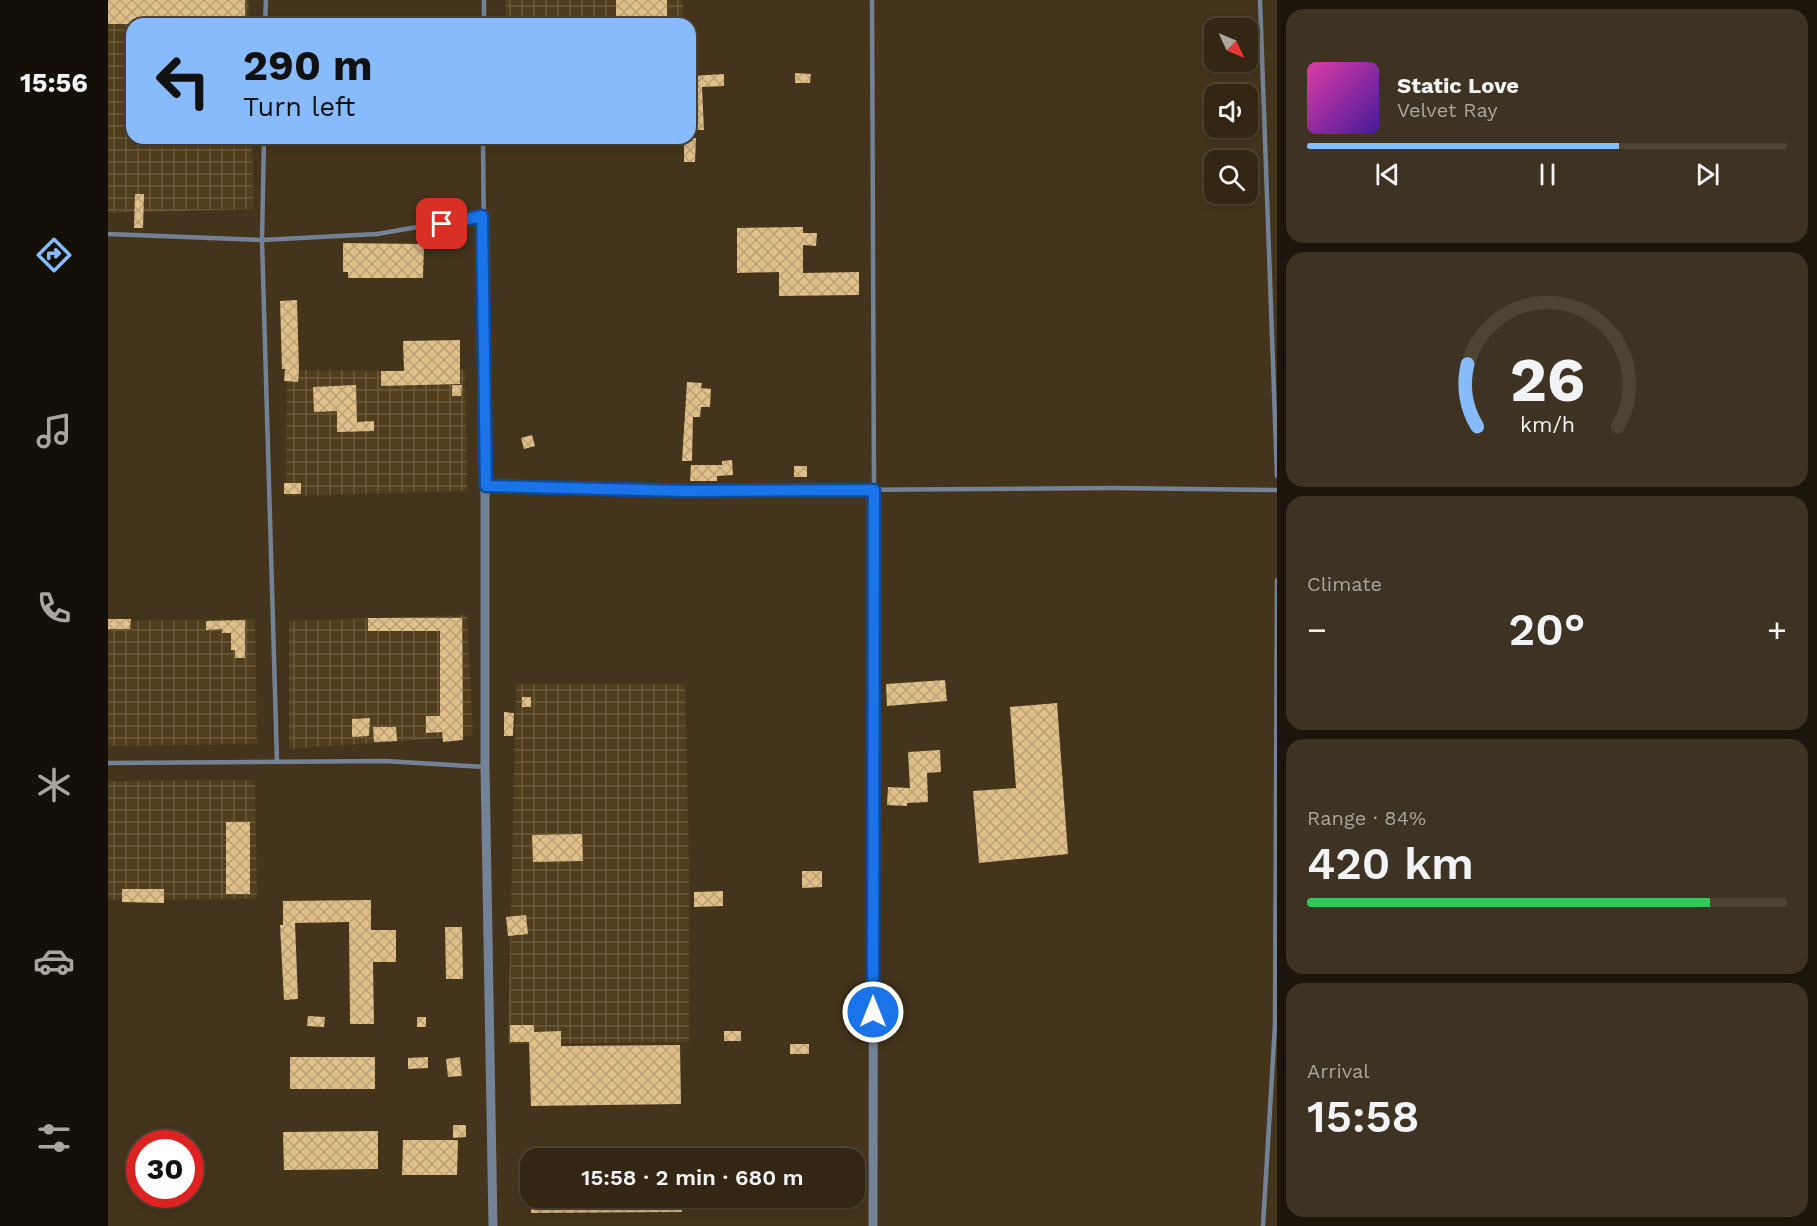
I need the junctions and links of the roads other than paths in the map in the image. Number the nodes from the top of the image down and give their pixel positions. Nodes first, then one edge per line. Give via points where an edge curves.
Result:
1 (266, 0) edge
2 (484, 0) edge
3 (872, 0) edge
4 (1260, 0) edge
5 (265, 18) edge
6 (484, 18) edge
7 (264, 144) edge
8 (483, 144) edge
9 (482, 216) junction
10 (108, 234) edge
11 (262, 240) junction
12 (485, 351) joint
13 (1277, 476) edge
14 (486, 486) junction
15 (874, 490) junction
16 (1277, 490) edge
17 (1277, 580) edge
18 (277, 762) junction
19 (108, 763) edge
20 (485, 767) junction
21 (1276, 1025) edge
22 (493, 1226) edge
23 (873, 1226) edge
24 (1263, 1226) edge

1 - 5 lane
2 - 6 lane
3 - 15 lane
4 - 13 lane
7 - 11 lane
8 - 9 lane
9 - 11 lane via 378,234
9 - 12 lane
10 - 11 lane
11 - 18 lane
12 - 14 street
14 - 15 lane
14 - 20 street
15 - 16 lane
15 - 23 street
17 - 21 lane
18 - 19 lane
18 - 20 lane via 385,761
20 - 22 street
21 - 24 lane

